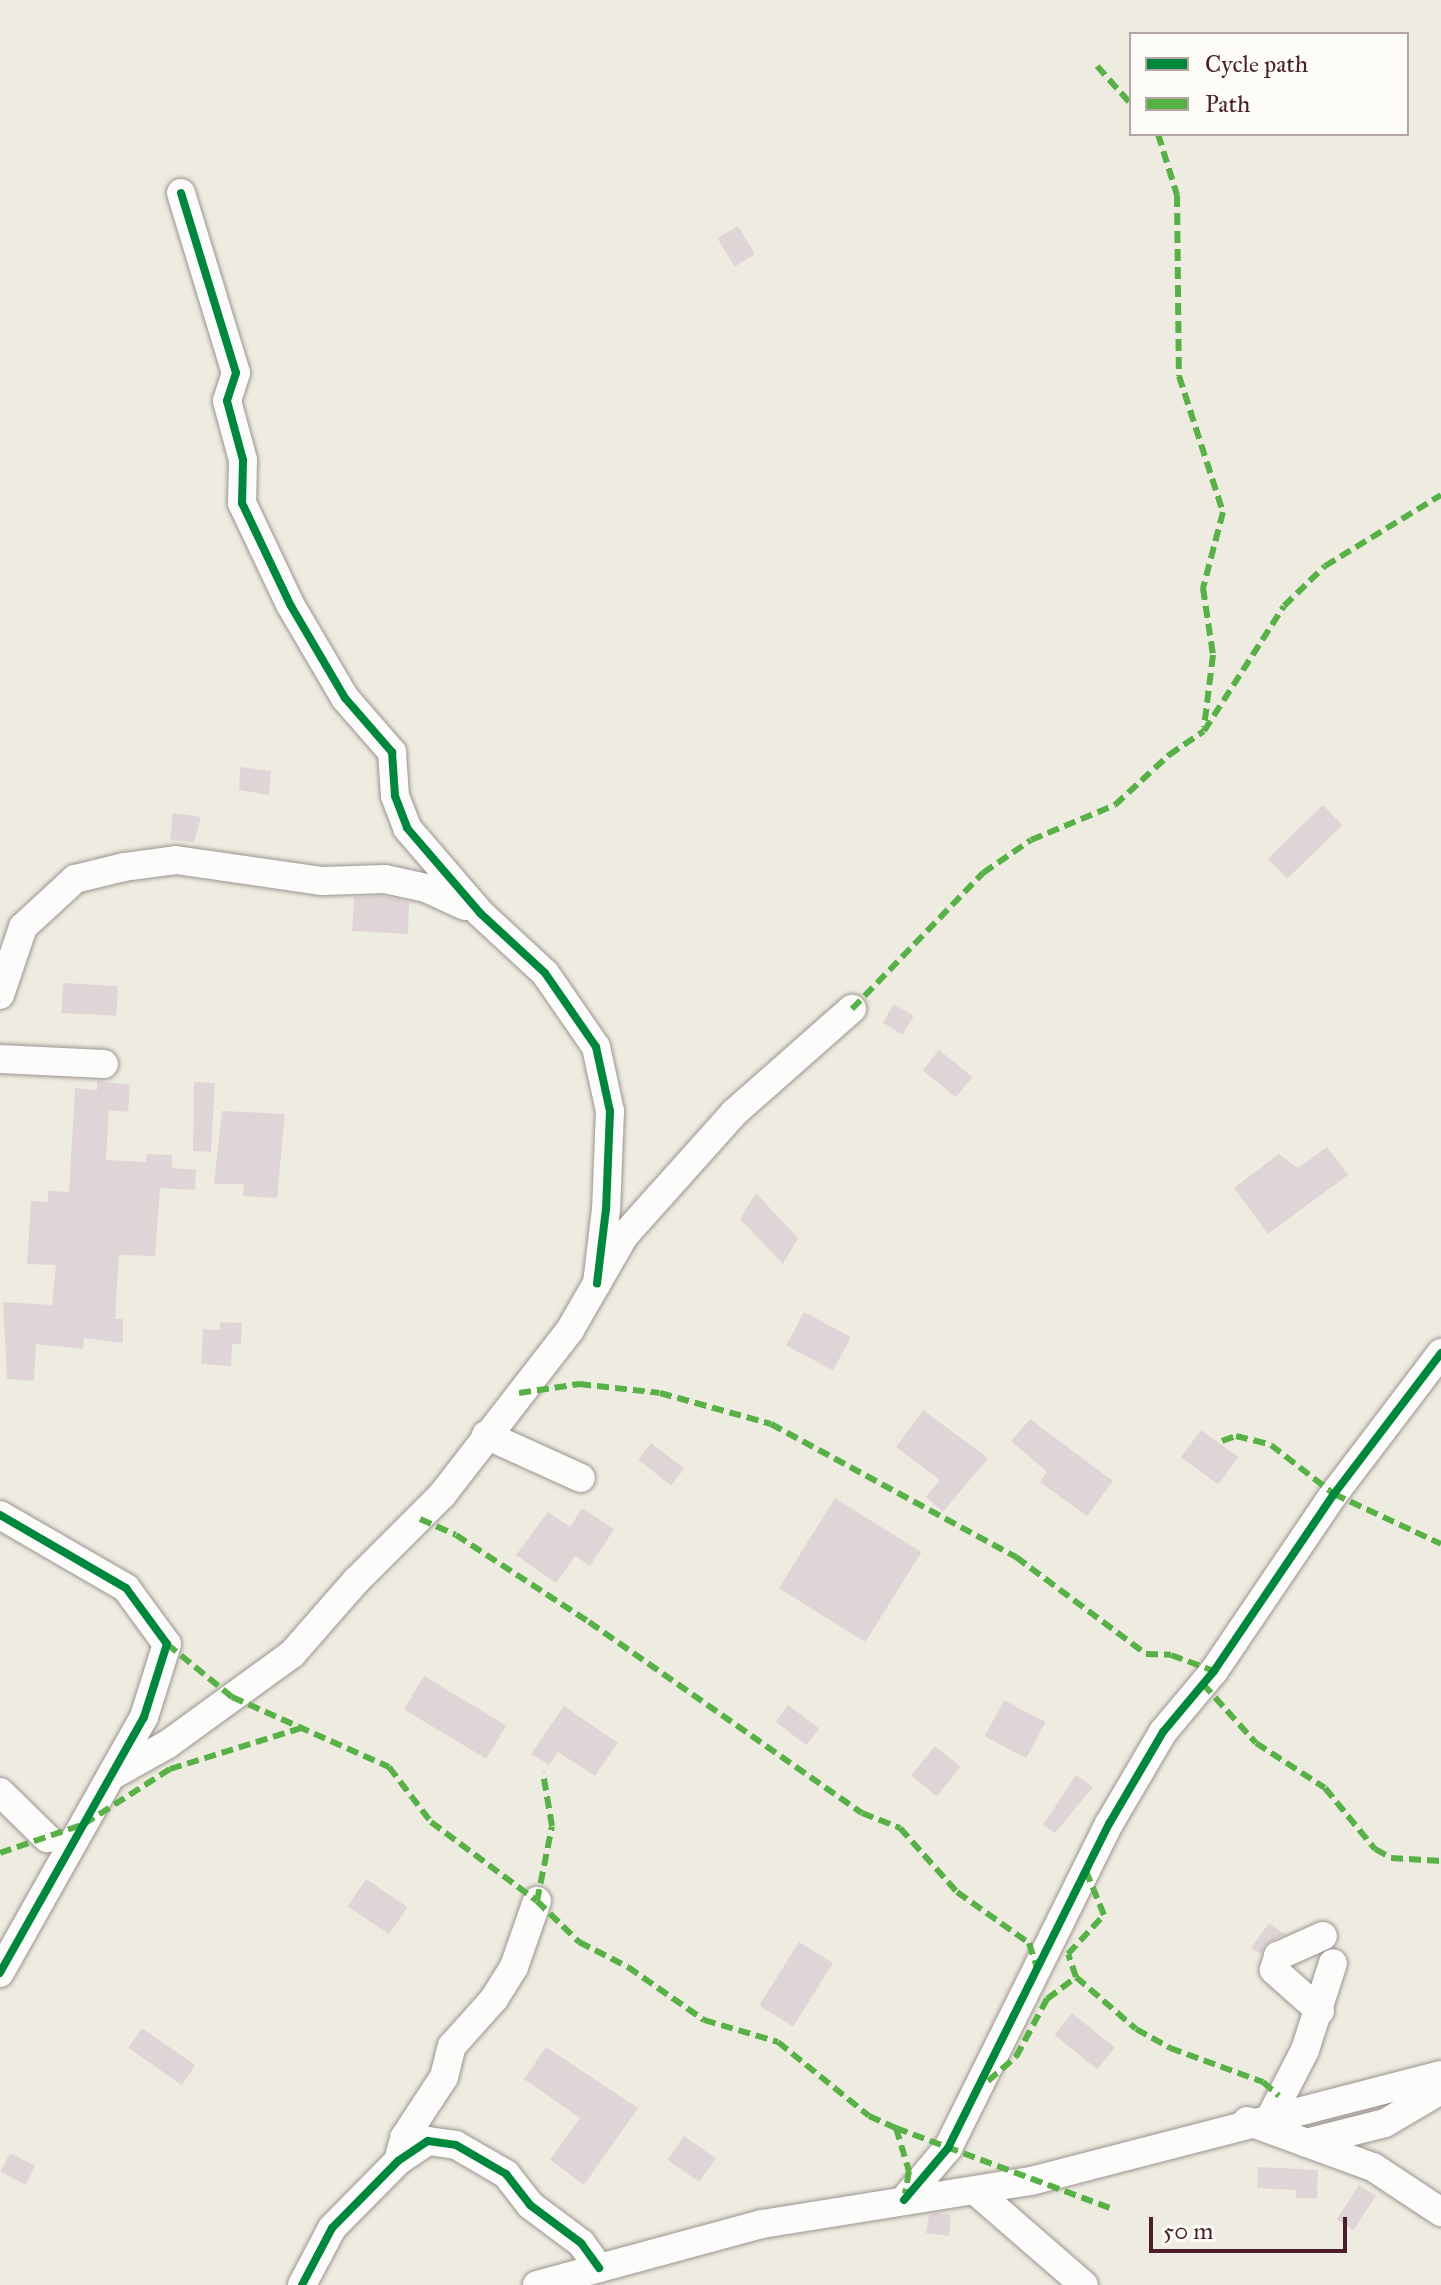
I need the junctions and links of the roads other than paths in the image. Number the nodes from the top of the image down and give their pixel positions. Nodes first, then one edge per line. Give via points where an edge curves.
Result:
1 (181, 193) dead end
2 (480, 913) junction
3 (0, 995) edge
4 (852, 1009) dead end
5 (0, 1059) edge
6 (104, 1064) dead end
7 (597, 1283) junction
8 (1441, 1353) edge
9 (486, 1435) junction
10 (581, 1478) dead end
11 (0, 1515) edge
12 (111, 1776) junction
13 (0, 1792) edge
14 (47, 1838) dead end
15 (537, 1901) dead end
16 (1323, 1936) dead end
17 (1333, 1963) dead end
18 (0, 1973) edge
19 (1320, 2011) junction
20 (1441, 2075) edge
21 (1441, 2090) edge
22 (1259, 2118) junction
23 (1305, 2143) junction
24 (398, 2161) junction
25 (978, 2193) junction
26 (904, 2200) junction
27 (1441, 2212) edge
28 (610, 2273) edge
29 (302, 2285) edge
30 (537, 2285) edge
31 (1084, 2285) edge

1 - 2 street via 236,373 227,401 243,460 242,503 291,606 345,698 392,752 395,796 407,828
2 - 3 street via 426,888 385,879 322,881 176,860 124,867 75,879 23,927
2 - 7 street via 545,973 596,1047 610,1111
4 - 7 street via 735,1112 624,1236
5 - 6 street
7 - 9 street via 570,1330
8 - 26 street via 1334,1494 1214,1671 1163,1732 1109,1824 1058,1953 948,2148
9 - 10 street
9 - 12 street via 442,1495 292,1654 168,1744
11 - 12 street via 126,1588 167,1644 144,1717
12 - 18 street
13 - 14 street
15 - 24 street via 514,1967 494,1999 452,2046 444,2077 404,2138
16 - 19 street via 1278,1956 1274,1970
17 - 19 street
19 - 22 street
20 - 22 street
21 - 23 street via 1385,2123
22 - 23 street
22 - 25 street
23 - 27 street via 1373,2167
24 - 28 street via 428,2141 456,2145 506,2174 530,2205 581,2243
24 - 29 street via 332,2228
25 - 26 street
25 - 31 street
26 - 28 street via 762,2224
28 - 30 street

